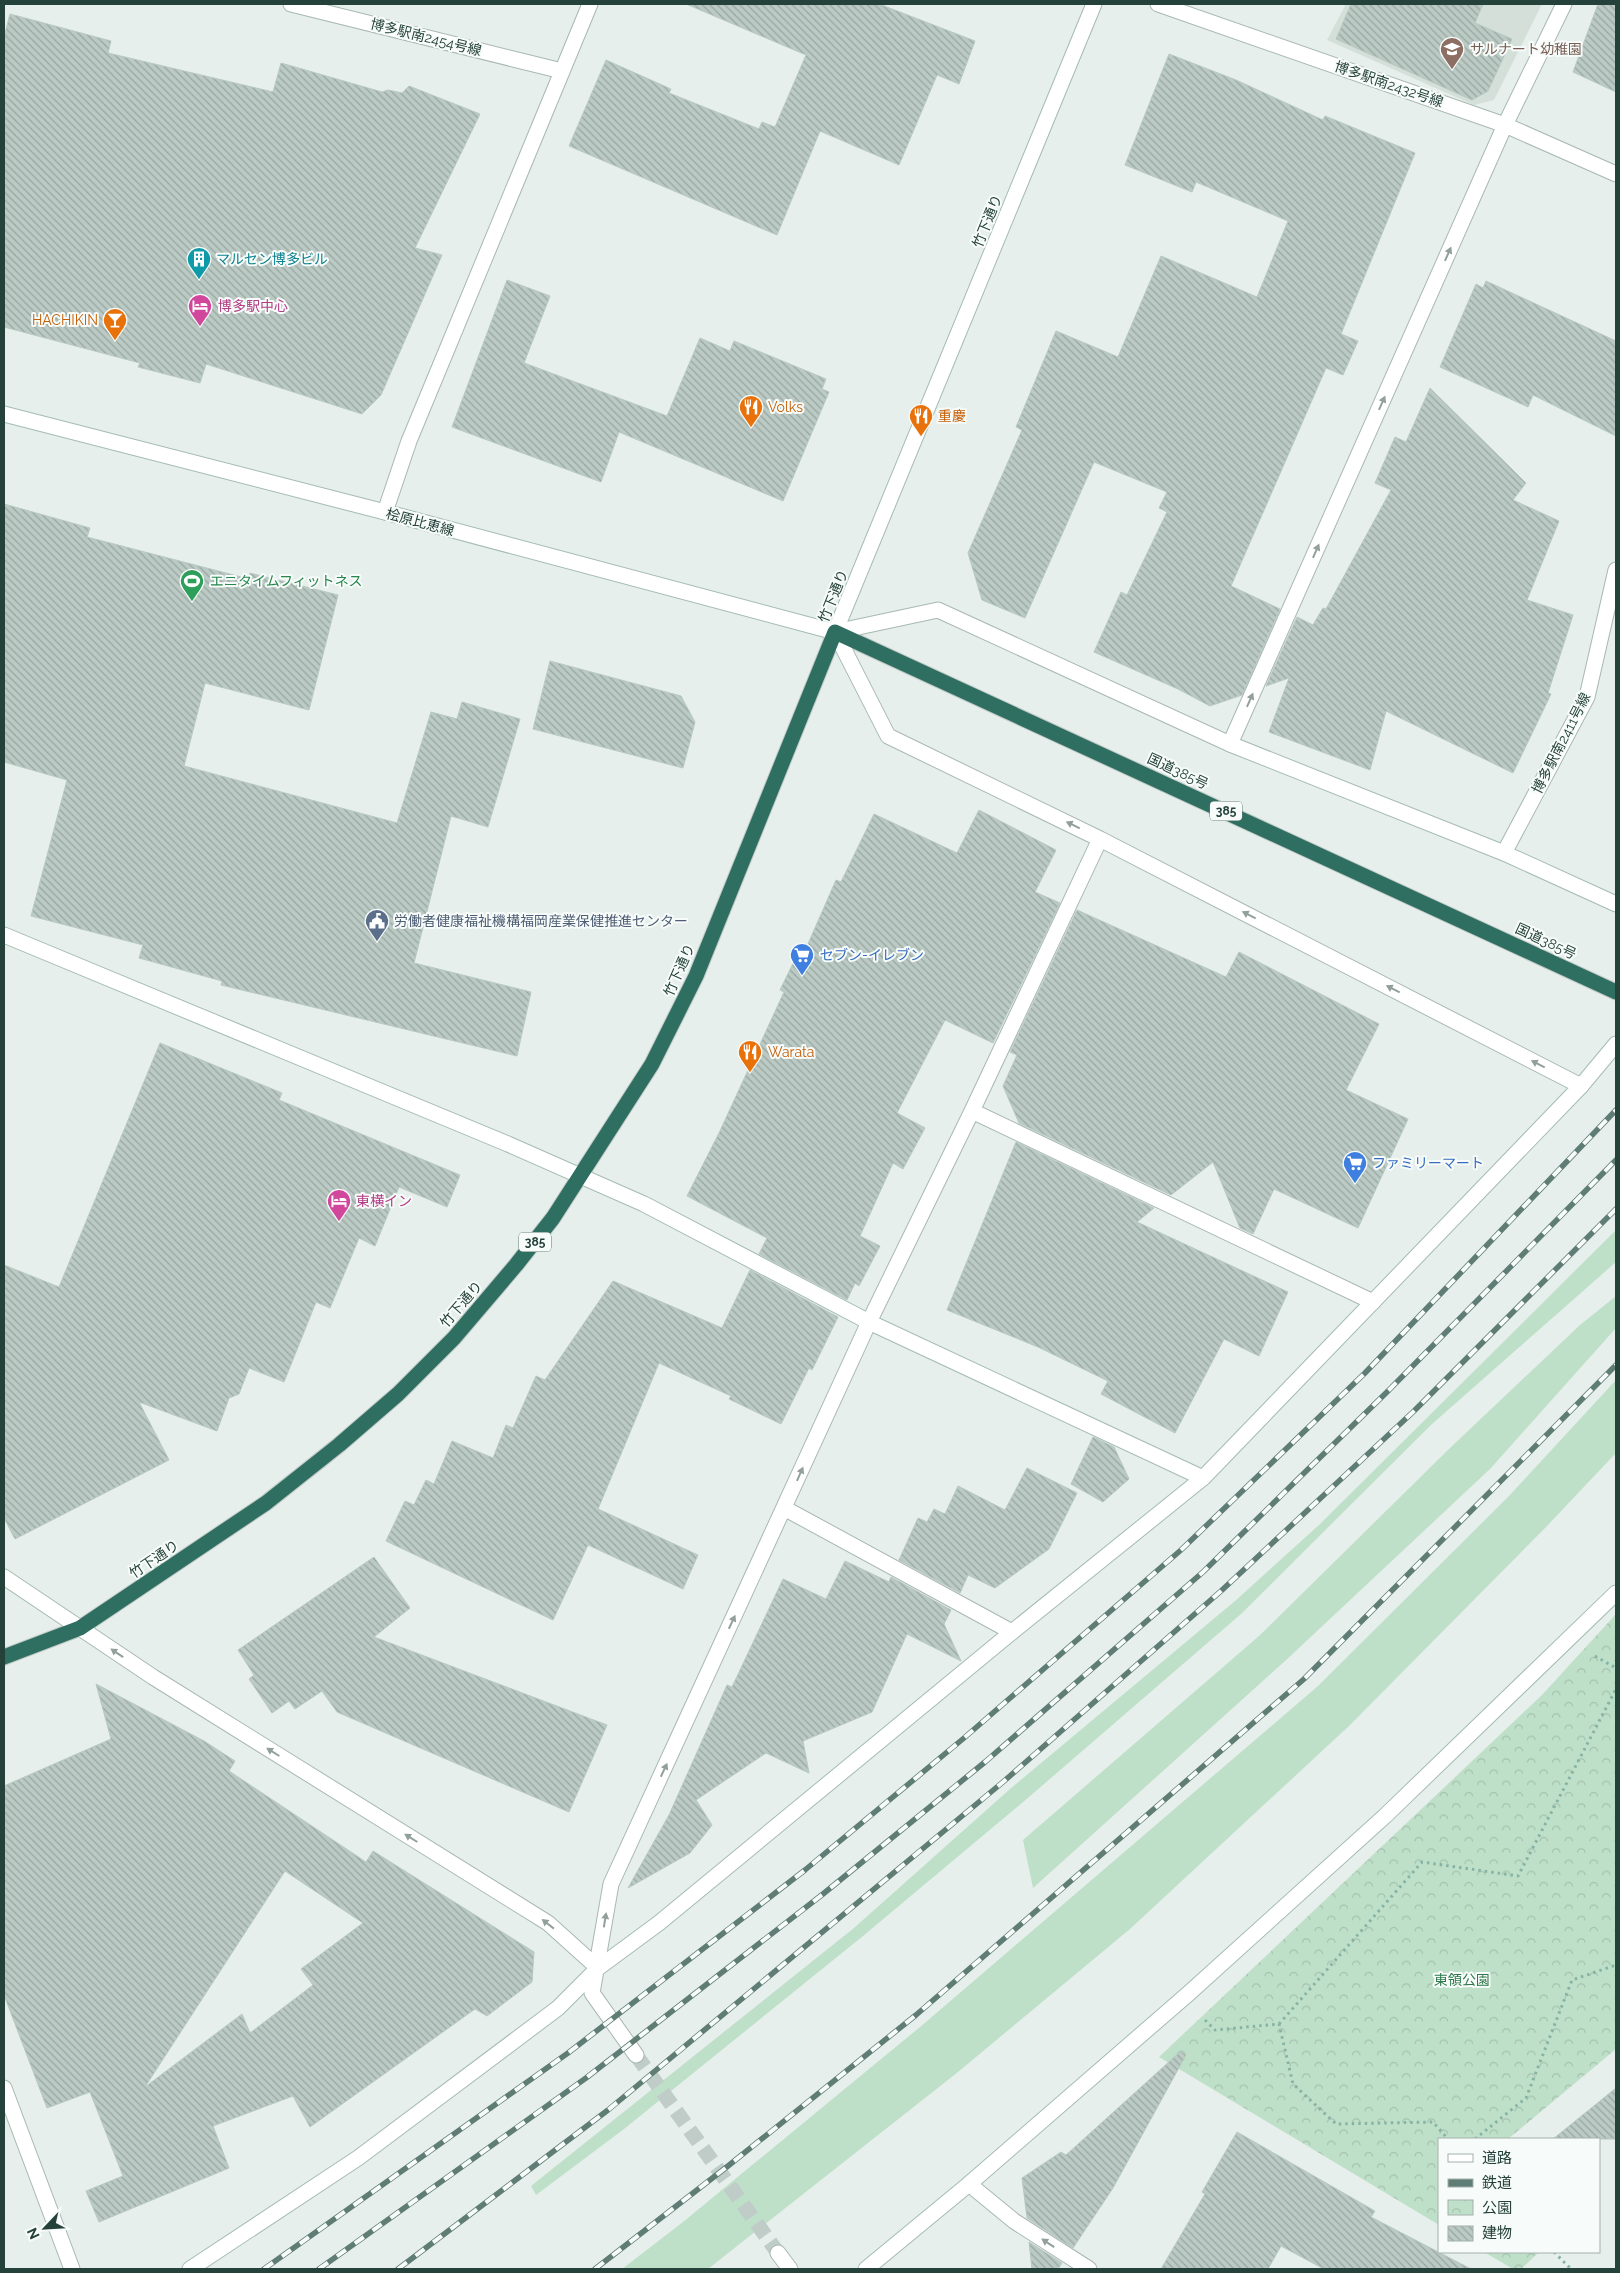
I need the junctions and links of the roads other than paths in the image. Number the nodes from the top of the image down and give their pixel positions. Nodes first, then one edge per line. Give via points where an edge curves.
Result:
1 (291, 4) edge
2 (590, 4) edge
3 (1094, 4) edge
4 (1158, 4) edge
5 (1564, 4) edge
6 (562, 71) junction
7 (1505, 125) junction
8 (1616, 174) edge
9 (4, 414) edge
10 (385, 512) junction
11 (1616, 570) edge
12 (835, 632) junction
13 (1230, 744) junction
14 (1100, 839) junction
15 (1504, 853) junction
16 (1616, 904) edge
17 (4, 935) edge
18 (1616, 992) edge
19 (1616, 1044) edge
20 (1581, 1086) junction
21 (972, 1111) junction
22 (580, 1176) junction
23 (1373, 1302) junction
24 (869, 1322) junction
25 (1202, 1478) junction
26 (784, 1508) junction
27 (4, 1577) edge
28 (1616, 1594) edge
29 (80, 1628) junction
30 (1012, 1632) junction
31 (4, 1657) edge
32 (598, 1968) junction
33 (636, 2055) tunnel mouth
34 (4, 2088) edge
35 (969, 2184) junction
36 (778, 2253) tunnel mouth
37 (72, 2269) edge
38 (190, 2269) edge
39 (790, 2269) edge
40 (866, 2269) edge
41 (1089, 2269) edge

1 - 6 street, 博多駅南2454号線
2 - 6 street
3 - 12 street, 竹下通り
4 - 7 street, 博多駅南2432号線
5 - 7 street
6 - 10 street via 409,441
7 - 8 street, 博多駅南2432号線
13 -> 7 street
9 - 10 street, 桧原比恵線
10 - 12 street, 桧原比恵線
11 - 15 street, 博多駅南2411号線 via 1587,697
12 - 13 street via 938,610
14 -> 12 street via 888,736
12 - 18 highway, 国道385号 / 385
12 - 22 highway, 竹下通り / 385 via 696,976 652,1064
13 - 15 street
20 -> 14 street
14 - 21 street
15 - 16 street
17 - 22 street
19 - 20 street
20 - 23 street
21 - 23 street
21 - 24 street
22 - 24 street via 657,1211
22 - 29 highway, 竹下通り / 385 via 553,1218 516,1265 454,1338 398,1394 339,1446 266,1503
23 - 25 street
24 - 25 street
26 -> 24 street
25 - 30 street
26 - 30 street
32 -> 26 street via 611,1884
27 - 29 street
28 - 35 street via 1385,1816 1188,1994
29 - 31 highway, 竹下通り / 385
32 -> 29 street via 548,1923 153,1677
30 - 32 street via 658,1923
32 - 33 street via 592,1993
32 - 38 street via 558,2008 358,2158
34 - 37 street
35 - 40 street
41 -> 35 street via 1014,2221
36 - 39 street

